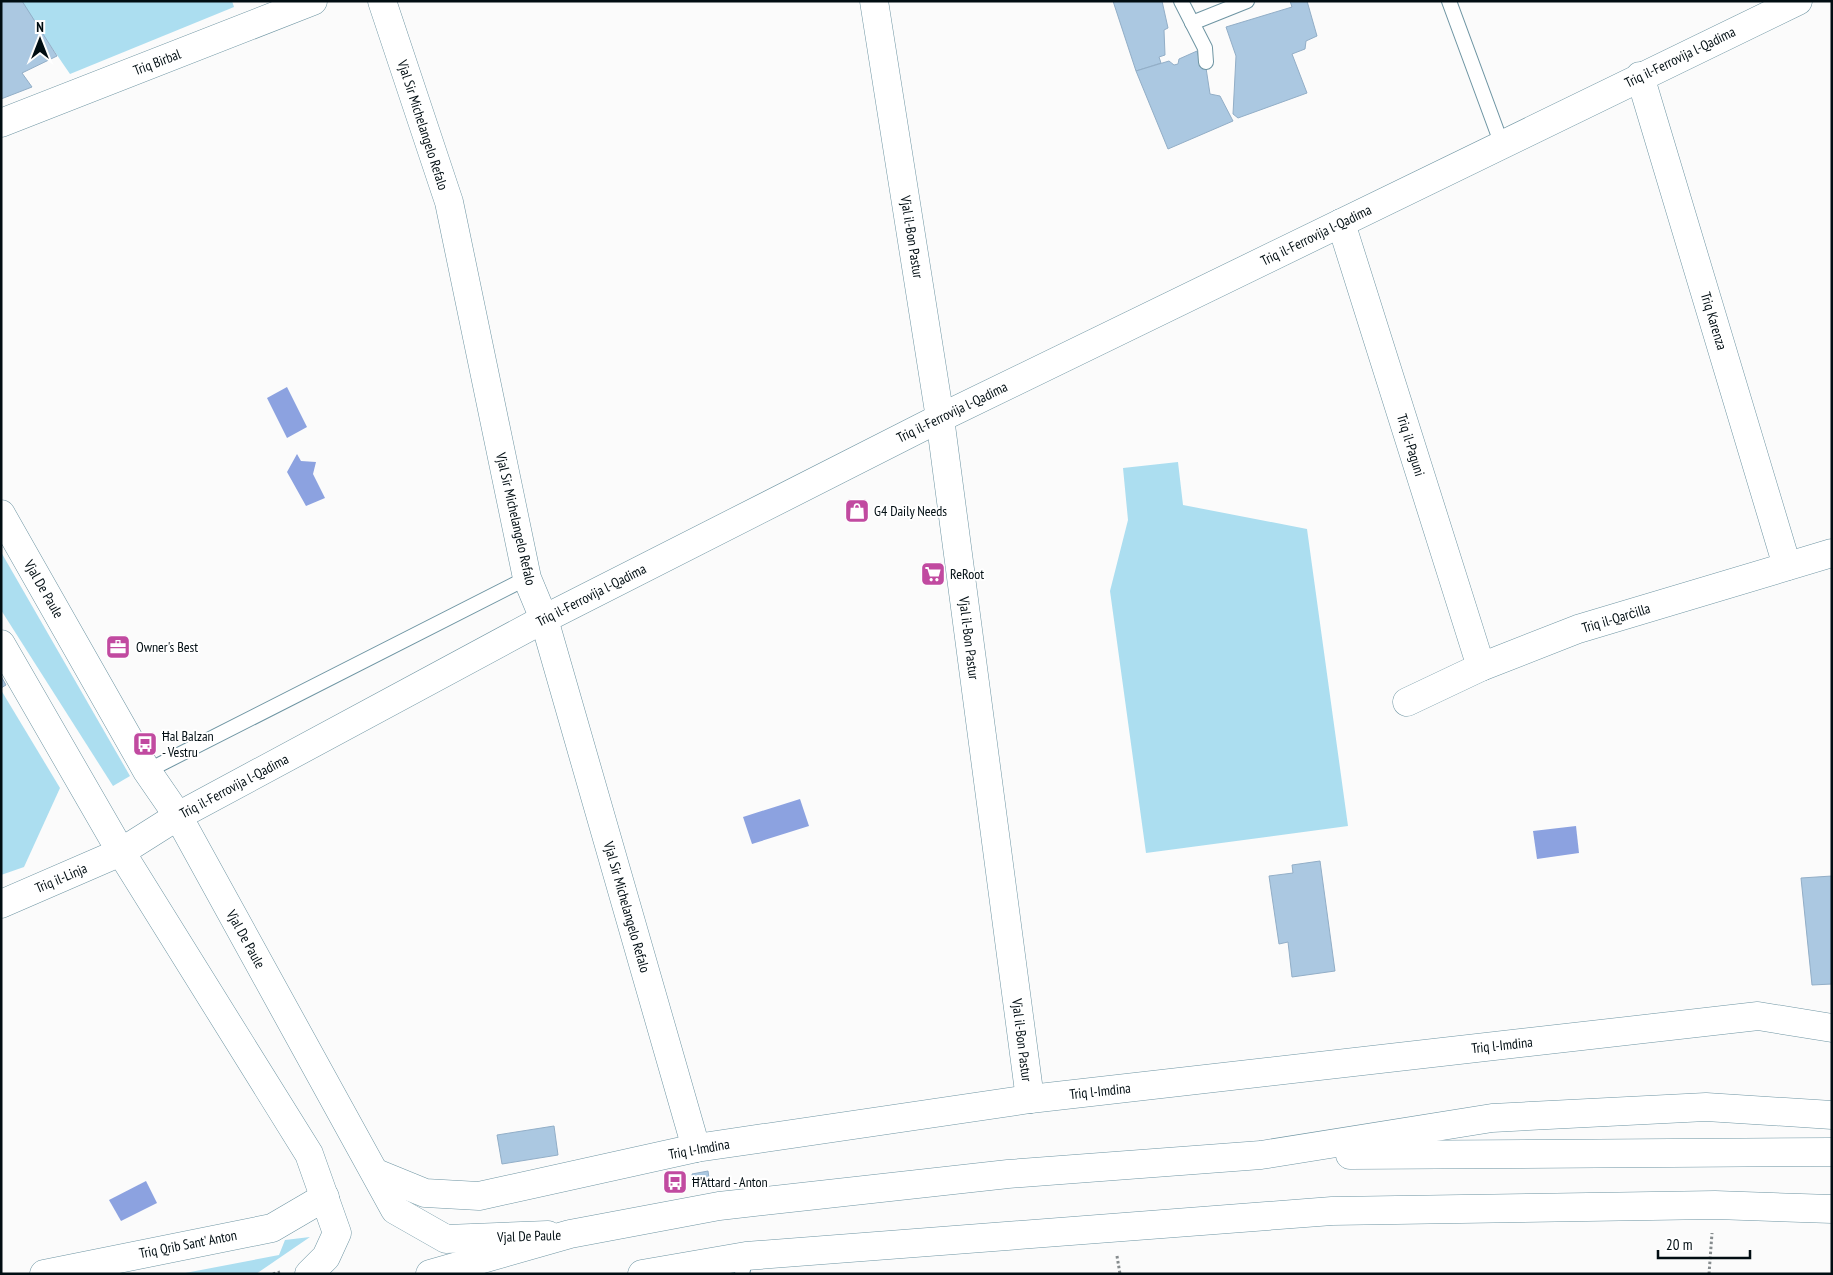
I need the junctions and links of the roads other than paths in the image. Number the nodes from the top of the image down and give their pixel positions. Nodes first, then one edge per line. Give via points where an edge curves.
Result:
1 (312, 1) edge
2 (382, 1) edge
3 (874, 1) edge
4 (1181, 1) edge
5 (1247, 1) edge
6 (1449, 1) edge
7 (1798, 1) edge
8 (1192, 23) junction
9 (1206, 62) dead end
10 (1640, 76) junction
11 (1, 124) edge
12 (1502, 145) junction
13 (1341, 223) junction
14 (940, 418) junction
15 (1, 514) edge
16 (1832, 553) edge
17 (1787, 566) junction
18 (527, 578) junction
19 (544, 619) junction
20 (1, 644) edge
21 (1482, 667) junction
22 (1407, 702) dead end
23 (147, 771) junction
24 (178, 816) junction
25 (121, 852) junction
26 (1, 904) edge
27 (1832, 1028) edge
28 (1030, 1098) junction
29 (1832, 1115) edge
30 (696, 1148) junction
31 (1832, 1152) edge
32 (1261, 1155) junction
33 (376, 1173) junction
34 (325, 1197) junction
35 (1832, 1209) edge
36 (570, 1234) junction
37 (744, 1265) edge
38 (44, 1274) edge
39 (309, 1274) edge
40 (430, 1274) edge
41 (642, 1274) edge

1 - 11 main road, Triq Birbal
2 - 18 main road, Vjal Sir Michelangelo Refalo via 448,202
3 - 14 main road, Vjal il-Bon Pastur
4 - 8 lane
5 - 8 lane
6 - 12 lane
7 - 10 main road, Triq il-Ferrovija l-Qadima
8 - 9 lane via 1205,48
10 - 12 main road, Triq il-Ferrovija l-Qadima
10 - 17 main road, Triq Karenza
12 - 13 main road, Triq il-Ferrovija l-Qadima
13 - 14 main road, Triq il-Ferrovija l-Qadima
13 - 21 main road, Triq il-Paguni
14 - 19 main road, Triq il-Ferrovija l-Qadima
14 - 28 main road, Vjal il-Bon Pastur
15 - 23 main road, Vjal De Paule
16 - 17 main road, Triq il-Qarċilla
17 - 21 main road, Triq il-Qarċilla via 1578,629
18 - 19 main road, Vjal Sir Michelangelo Refalo
18 - 23 lane
19 - 24 main road, Triq il-Ferrovija l-Qadima
19 - 30 main road, Vjal Sir Michelangelo Refalo
20 - 25 main road
21 - 22 main road, Triq il-Qarċilla
23 - 24 main road, Vjal De Paule
24 - 25 main road, Triq il-Ferrovija l-Qadima
24 - 33 main road, Vjal De Paule
25 - 26 main road, Triq il-Linja
25 - 34 main road via 309,1154
27 - 28 main road, Triq l-Imdina via 1758,1016
28 - 30 main road, Triq l-Imdina
29 - 32 main road via 1706,1107 1492,1118
30 - 33 main road, Triq l-Imdina via 480,1196 425,1193
31 - 32 main road
32 - 36 main road via 1008,1174 739,1204
33 - 36 main road, Vjal De Paule via 395,1210 446,1239
34 - 38 main road, Triq Qrib Sant' Anton via 272,1228
34 - 39 main road via 337,1233 326,1257
35 - 37 main road via 1715,1205 1332,1211
36 - 40 main road
37 - 41 main road

